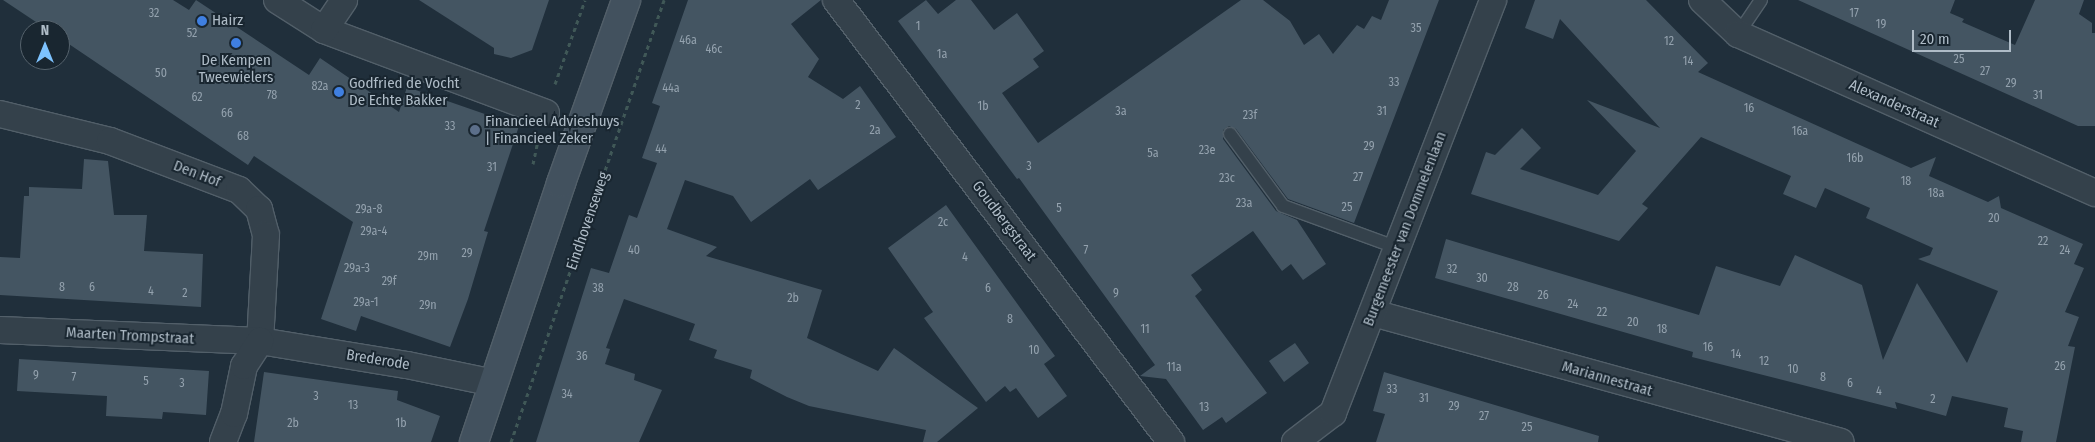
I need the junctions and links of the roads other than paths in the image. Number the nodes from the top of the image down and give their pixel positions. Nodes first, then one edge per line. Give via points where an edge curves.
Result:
1 (277, 0) edge
2 (344, 0) edge
3 (626, 0) edge
4 (836, 0) edge
5 (1493, 0) edge
6 (1702, 0) edge
7 (1761, 0) edge
8 (324, 30) junction
9 (1738, 34) junction
10 (546, 113) dead end
11 (0, 114) edge
12 (1230, 134) dead end
13 (2095, 193) edge
14 (1398, 248) junction
15 (1373, 313) junction
16 (0, 330) edge
17 (260, 341) junction
18 (494, 383) junction
19 (223, 442) edge
20 (474, 442) edge
21 (1172, 442) edge
22 (1295, 442) edge
23 (1841, 442) edge

1 - 8 street
2 - 8 street
3 - 18 main road
4 - 21 street, Goudbergstraat
5 - 14 street, Burgemeester van Dommelenlaan
6 - 9 street, Alexanderstraat
7 - 9 lane
8 - 10 street
9 - 13 street, Alexanderstraat
11 - 17 street, Den Hof via 110,140 239,190 259,209 266,235
12 - 14 lane via 1283,206
14 - 15 street, Burgemeester van Dommelenlaan
15 - 22 street, Burgemeester van Dommelenlaan via 1333,413
15 - 23 street, Mariannestraat
16 - 17 street, Maarten Trompstraat
17 - 18 street, Brederode
17 - 19 street via 244,366 234,414
18 - 20 main road

